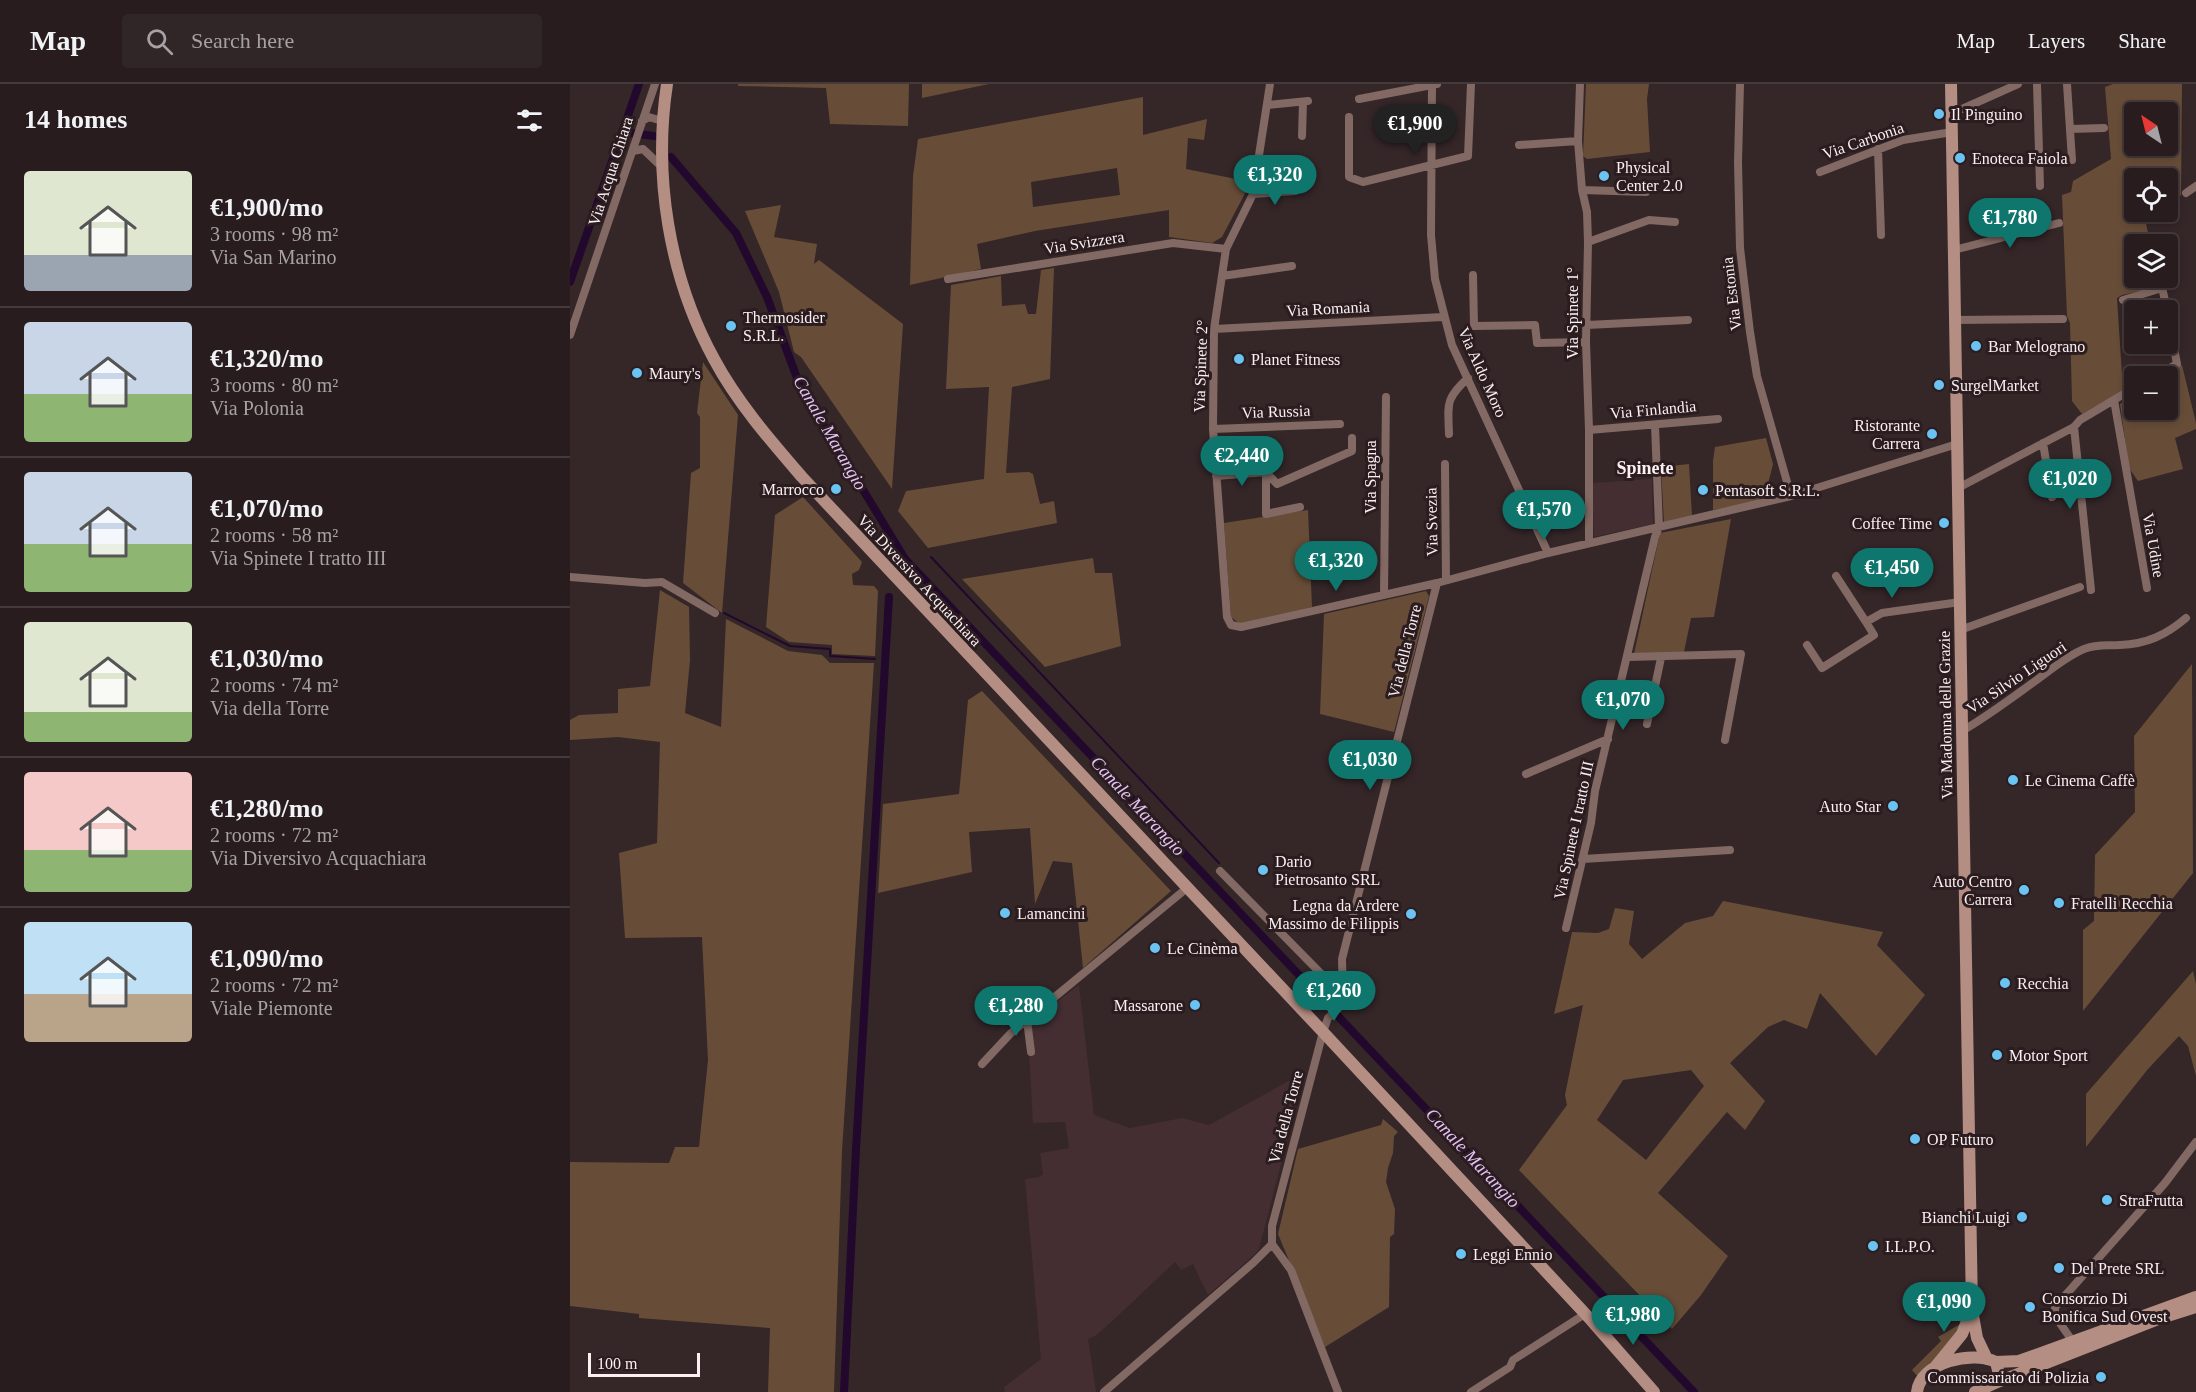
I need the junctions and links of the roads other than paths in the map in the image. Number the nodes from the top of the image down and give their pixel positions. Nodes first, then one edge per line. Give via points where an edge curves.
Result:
1 (655, 84) edge
2 (667, 84) edge
3 (1270, 84) edge
4 (1433, 84) edge
5 (1472, 84) edge
6 (1580, 84) edge
7 (1740, 84) edge
8 (1951, 84) edge
9 (2018, 84) edge
10 (2037, 84) edge
11 (2067, 84) edge
12 (1359, 99) dead end
13 (1268, 105) junction
14 (1951, 111) junction
15 (1350, 117) dead end
16 (662, 122) junction
17 (641, 125) junction
18 (2104, 128) dead end
19 (2070, 129) junction
20 (1952, 132) junction
21 (1302, 135) dead end
22 (1578, 141) junction
23 (1519, 145) dead end
24 (663, 148) junction
25 (643, 149) junction
26 (1878, 149) junction
27 (633, 151) junction
28 (2072, 160) dead end
29 (1432, 164) junction
30 (663, 168) junction
31 (1820, 172) dead end
32 (2040, 186) dead end
33 (2196, 186) edge
34 (1581, 190) junction
35 (1295, 191) dead end
36 (1646, 192) dead end
37 (2186, 193) dead end
38 (1253, 194) junction
39 (1675, 222) dead end
40 (2059, 223) dead end
41 (1881, 235) dead end
42 (1588, 242) junction
43 (1226, 249) junction
44 (1954, 250) junction
45 (1292, 266) dead end
46 (1473, 275) dead end
47 (1222, 276) junction
48 (948, 279) dead end
49 (2162, 288) joint
50 (2123, 300) dead end
51 (2164, 300) edge
52 (1443, 317) junction
53 (2063, 319) dead end
54 (1688, 320) dead end
55 (1955, 320) junction
56 (1587, 325) junction
57 (1214, 329) junction
58 (570, 336) edge
59 (1586, 342) junction
60 (1468, 378) junction
61 (2124, 394) edge
62 (1386, 396) dead end
63 (2114, 400) junction
64 (1718, 419) dead end
65 (1340, 424) dead end
66 (1654, 425) junction
67 (2074, 427) junction
68 (1213, 429) junction
69 (1589, 430) junction
70 (1449, 434) dead end
71 (1352, 438) dead end
72 (1957, 444) junction
73 (2043, 444) junction
74 (1262, 450) dead end
75 (1445, 464) dead end
76 (1266, 472) junction
77 (1216, 476) junction
78 (1958, 488) junction
79 (1791, 496) junction
80 (2052, 497) dead end
81 (1300, 507) dead end
82 (1659, 527) junction
83 (1589, 543) junction
84 (1548, 553) junction
85 (1836, 576) dead end
86 (570, 577) edge
87 (1446, 580) junction
88 (1437, 583) junction
89 (2080, 587) dead end
90 (2147, 588) dead end
91 (2091, 590) dead end
92 (1384, 594) junction
93 (1960, 602) junction
94 (715, 613) dead end
95 (2186, 618) dead end
96 (1866, 622) junction
97 (1960, 630) junction
98 (1807, 645) dead end
99 (1628, 657) junction
100 (1661, 658) junction
101 (1647, 724) dead end
102 (1962, 731) junction
103 (1608, 739) junction
104 (1725, 740) dead end
105 (1526, 774) dead end
106 (1730, 850) dead end
107 (1583, 859) junction
108 (1220, 871) dead end
109 (1187, 888) junction
110 (1566, 928) dead end
111 (1342, 999) junction
112 (1028, 1020) junction
113 (1323, 1032) junction
114 (1031, 1052) dead end
115 (982, 1064) dead end
116 (2196, 1142) edge
117 (1272, 1244) junction
118 (2196, 1297) edge
119 (2196, 1307) edge
120 (1972, 1310) junction
121 (1585, 1314) junction
122 (2073, 1342) junction
123 (1991, 1360) junction
124 (1935, 1367) junction
125 (1995, 1383) junction
126 (1915, 1390) edge
127 (1104, 1392) edge
128 (1338, 1392) edge
129 (1472, 1392) edge
130 (1654, 1392) edge
131 (1976, 1392) edge

1 - 17 street, Via Acqua Chiara
2 - 16 street, Via Diversivo Acquachiara
3 - 13 street, Via Spinete 2°
4 - 12 street
4 - 29 street, Via Aldo Moro
5 - 29 street via 1468,156
6 - 22 street, Via Spinete 1°
7 - 79 street, Via Estonia via 1740,248 1750,332 1757,376
8 - 14 street, Via Madonna delle Grazie
9 - 14 street
10 - 32 street
11 - 19 street
13 - 21 street via 1305,101
13 - 38 street, Via Spinete 2°
14 - 20 street, Via Madonna delle Grazie
15 - 29 street via 1349,177 1363,182
16 - 17 street via 649,117
16 - 24 street, Via Diversivo Acquachiara
17 - 27 street, Via Acqua Chiara
18 - 19 street
19 - 28 street
20 - 26 street, Via Carbonia via 1903,140
20 - 44 street, Via Madonna delle Grazie
22 - 23 street
22 - 34 street, Via Spinete 1°
24 - 25 street
24 - 30 street, Via Diversivo Acquachiara
25 - 27 street
25 - 30 street
26 - 31 street, Via Carbonia
26 - 41 street
27 - 58 street, Via Acqua Chiara
29 - 52 street, Via Aldo Moro via 1431,235
30 - 109 street, Via Diversivo Acquachiara via 672,248 689,305 713,358 743,405 802,477
33 - 37 street
34 - 36 street
34 - 42 street, Via Spinete 1° via 1587,212
35 - 38 street
38 - 43 street, Via Spinete 2°
39 - 42 street via 1649,220
40 - 44 street
42 - 56 street, Via Spinete 1°
43 - 47 street, Via Spinete 2°
43 - 48 street, Via Svizzera via 1173,243
44 - 55 street, Via Madonna delle Grazie
45 - 47 street
46 - 59 street via 1474,326 1536,324 1537,343
47 - 57 street, Via Spinete 2°
49 - 50 street
49 - 51 street
52 - 57 street, Via Romania
52 - 60 street, Via Aldo Moro
53 - 55 street
54 - 56 street
55 - 72 street, Via Madonna delle Grazie
56 - 59 street, Via Spinete 1°
57 - 68 street, Via Spinete 2°
59 - 69 street, Via Spinete 1°
60 - 70 street via 1452,392
60 - 84 street, Via Aldo Moro
61 - 63 street
62 - 92 street, Via Spagna
63 - 67 street
63 - 90 street, Via Udine
64 - 66 street, Via Finlandia
65 - 68 street, Via Russia
66 - 69 street, Via Finlandia
66 - 82 street, Via Spinete I tratto III
67 - 73 street
67 - 91 street
68 - 77 street, Via Spinete 2°
69 - 83 street, Via Spinete 1°
71 - 76 street via 1352,452 1277,484
72 - 78 street, Via Madonna delle Grazie
72 - 79 street
73 - 78 street
73 - 80 street
74 - 76 street
75 - 87 street, Via Svezia
76 - 77 street
76 - 81 street via 1266,514
77 - 92 street, Via Spinete 2° via 1227,617 1231,625 1241,627
78 - 93 street, Via Madonna delle Grazie
79 - 82 street
82 - 83 street
82 - 99 street, Via Spinete I tratto III
83 - 84 street
84 - 87 street
85 - 96 street
86 - 94 street via 662,582
87 - 88 street
88 - 92 street, Via Spinete 2°
88 - 111 street, Via della Torre via 1342,959
89 - 97 street
93 - 96 street via 1882,613
93 - 97 street, Via Madonna delle Grazie
95 - 102 street, Via Silvio Liguori via 2156,639 2140,644 2104,644 2066,658
96 - 98 street via 1874,635 1822,668
97 - 102 street, Via Madonna delle Grazie
99 - 100 street
99 - 103 street, Via Spinete I tratto III
100 - 101 street
100 - 104 street via 1741,654
102 - 120 street, Via Madonna delle Grazie
103 - 105 street
103 - 107 street, Via Spinete I tratto III
106 - 107 street
107 - 110 street, Via Spinete I tratto III
108 - 111 street
109 - 112 street
109 - 113 street, Via Diversivo Acquachiara
111 - 113 street, Via della Torre
112 - 114 street
112 - 115 street
113 - 117 street, Via della Torre via 1272,1226
113 - 121 street, Via Diversivo Acquachiara
116 - 122 street via 2165,1183 2055,1307 2055,1316
117 - 127 street
117 - 128 street via 1291,1270
118 - 122 street
119 - 125 street
120 - 123 street, Via Madonna delle Grazie via 1977,1338
120 - 124 street via 1962,1334
121 - 129 street via 1513,1360 1510,1367
121 - 130 street, Via Diversivo Acquachiara
122 - 123 street via 2019,1361
123 - 124 street via 1968,1356
123 - 125 street via 1999,1375
124 - 126 street
125 - 131 street

